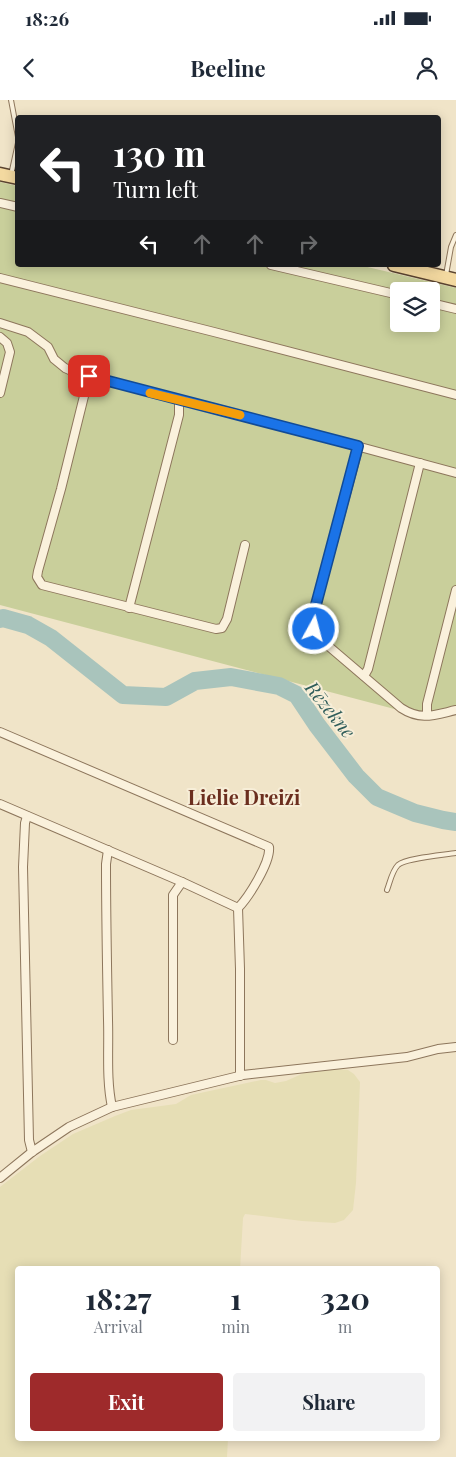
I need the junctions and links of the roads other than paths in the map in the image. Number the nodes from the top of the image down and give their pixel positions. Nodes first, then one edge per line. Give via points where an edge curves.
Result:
1 (11, 100) edge
2 (15, 121) edge
3 (15, 154) edge
4 (9, 177) edge
5 (0, 203) edge
6 (15, 206) edge
7 (456, 235) edge
8 (280, 267) edge
9 (403, 267) edge
10 (0, 278) edge
11 (451, 278) edge
12 (390, 293) edge
13 (440, 305) edge
14 (456, 309) edge
15 (0, 323) edge
16 (0, 337) edge
17 (89, 376) junction
18 (0, 392) edge
19 (456, 396) edge
20 (180, 401) junction
21 (358, 446) junction
22 (420, 463) junction
23 (456, 473) edge
24 (245, 545) dead end
25 (456, 590) edge
26 (129, 608) junction
27 (364, 676) junction
28 (456, 710) edge
29 (427, 715) junction
30 (0, 732) edge
31 (0, 804) edge
32 (27, 816) junction
33 (108, 850) junction
34 (456, 853) edge
35 (182, 882) junction
36 (387, 890) dead end
37 (238, 908) junction
38 (173, 1040) dead end
39 (456, 1047) edge
40 (240, 1076) junction
41 (112, 1107) junction
42 (32, 1152) junction
43 (0, 1178) edge

1 - 2 lane
3 - 4 lane
5 - 6 street
7 - 11 lane via 451,247
8 - 12 street
9 - 11 main road
10 - 19 street
13 - 14 street
15 - 17 street via 28,332 48,347 54,359 65,368
16 - 18 street via 10,352
17 - 20 street
17 - 26 street via 37,577 42,585
20 - 21 street
20 - 26 street
21 - 22 street
21 - 27 street via 312,622 316,635
22 - 23 street
22 - 27 street
24 - 26 street via 222,628 207,628
25 - 29 street
27 - 29 street via 411,715
28 - 29 street
30 - 37 street via 269,847 264,866 246,900
31 - 32 street
32 - 33 street
32 - 42 street via 23,867
33 - 35 street
33 - 41 street via 106,980
34 - 36 lane via 406,860 398,865
35 - 37 street
35 - 38 street via 173,895
37 - 40 street
39 - 40 street via 407,1057
40 - 41 street
41 - 42 street via 69,1127
42 - 43 street

